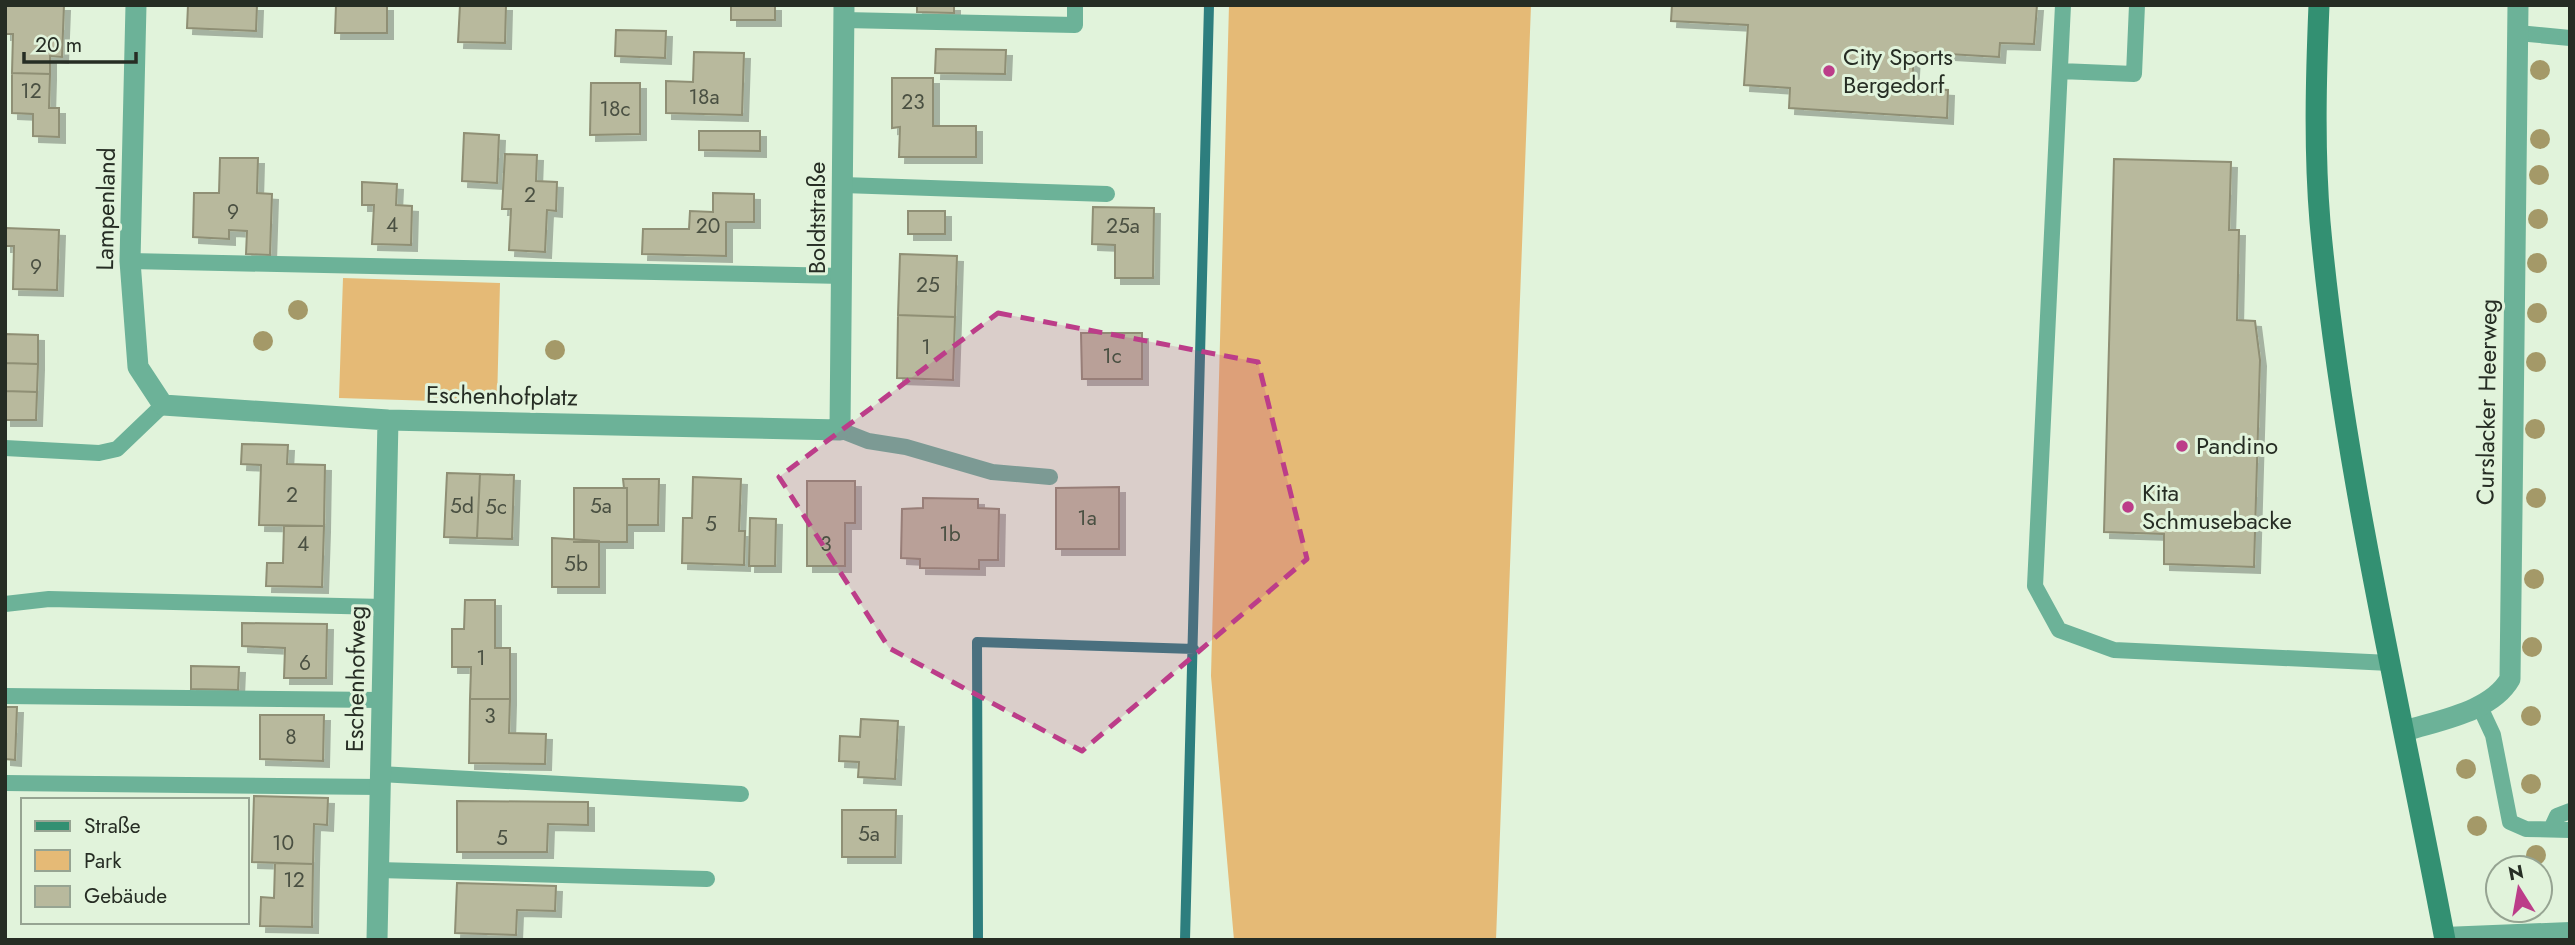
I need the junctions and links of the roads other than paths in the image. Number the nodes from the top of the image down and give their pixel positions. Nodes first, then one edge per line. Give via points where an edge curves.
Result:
1 (136, 5) edge
2 (1075, 5) edge
3 (2063, 5) edge
4 (2137, 5) edge
5 (2319, 5) edge
6 (2518, 5) edge
7 (844, 13) edge
8 (2518, 33) junction
9 (2570, 38) edge
10 (2060, 71) junction
11 (844, 185) junction
12 (1107, 194) dead end
13 (130, 261) junction
14 (843, 276) junction
15 (163, 405) junction
16 (388, 420) junction
17 (840, 430) junction
18 (5, 448) edge
19 (1050, 477) dead end
20 (5, 604) edge
21 (384, 607) junction
22 (2390, 663) junction
23 (5, 696) edge
24 (382, 700) junction
25 (2479, 705) junction
26 (2405, 731) junction
27 (380, 781) junction
28 (5, 783) edge
29 (741, 794) dead end
30 (2570, 811) edge
31 (2551, 830) junction
32 (2570, 830) edge
33 (378, 870) junction
34 (706, 879) dead end
35 (2570, 930) edge
36 (2445, 938) edge
37 (377, 940) edge

1 - 13 street, Lampenland
2 - 7 lane via 1076,25
3 - 10 lane
4 - 10 lane via 2134,74
5 - 22 main road via 2316,123 2320,220 2334,346
6 - 8 street, Curslacker Heerweg
7 - 11 street, Boldtstraße
8 - 9 lane
8 - 25 street, Curslacker Heerweg via 2510,679 2503,691
10 - 22 lane via 2035,586 2059,630 2114,650
11 - 12 lane
11 - 14 street, Boldtstraße
13 - 14 lane
13 - 15 street, Lampenland via 138,367
14 - 17 street, Boldtstraße
15 - 16 street, Eschenhofplatz
15 - 18 lane via 117,449 99,453
16 - 17 street, Eschenhofplatz
16 - 21 street, Eschenhofweg
17 - 19 lane via 992,472
20 - 21 lane via 49,599
21 - 24 street, Eschenhofweg
22 - 26 main road
23 - 24 lane
24 - 27 street, Eschenhofweg
25 - 26 street, Curslacker Heerweg
25 - 31 lane via 2493,735 2510,822 2526,829
26 - 36 main road
27 - 28 lane
27 - 29 lane
27 - 33 street, Eschenhofweg
30 - 31 lane via 2557,816
31 - 32 lane
33 - 34 lane
33 - 37 street, Eschenhofweg
35 - 36 lane

